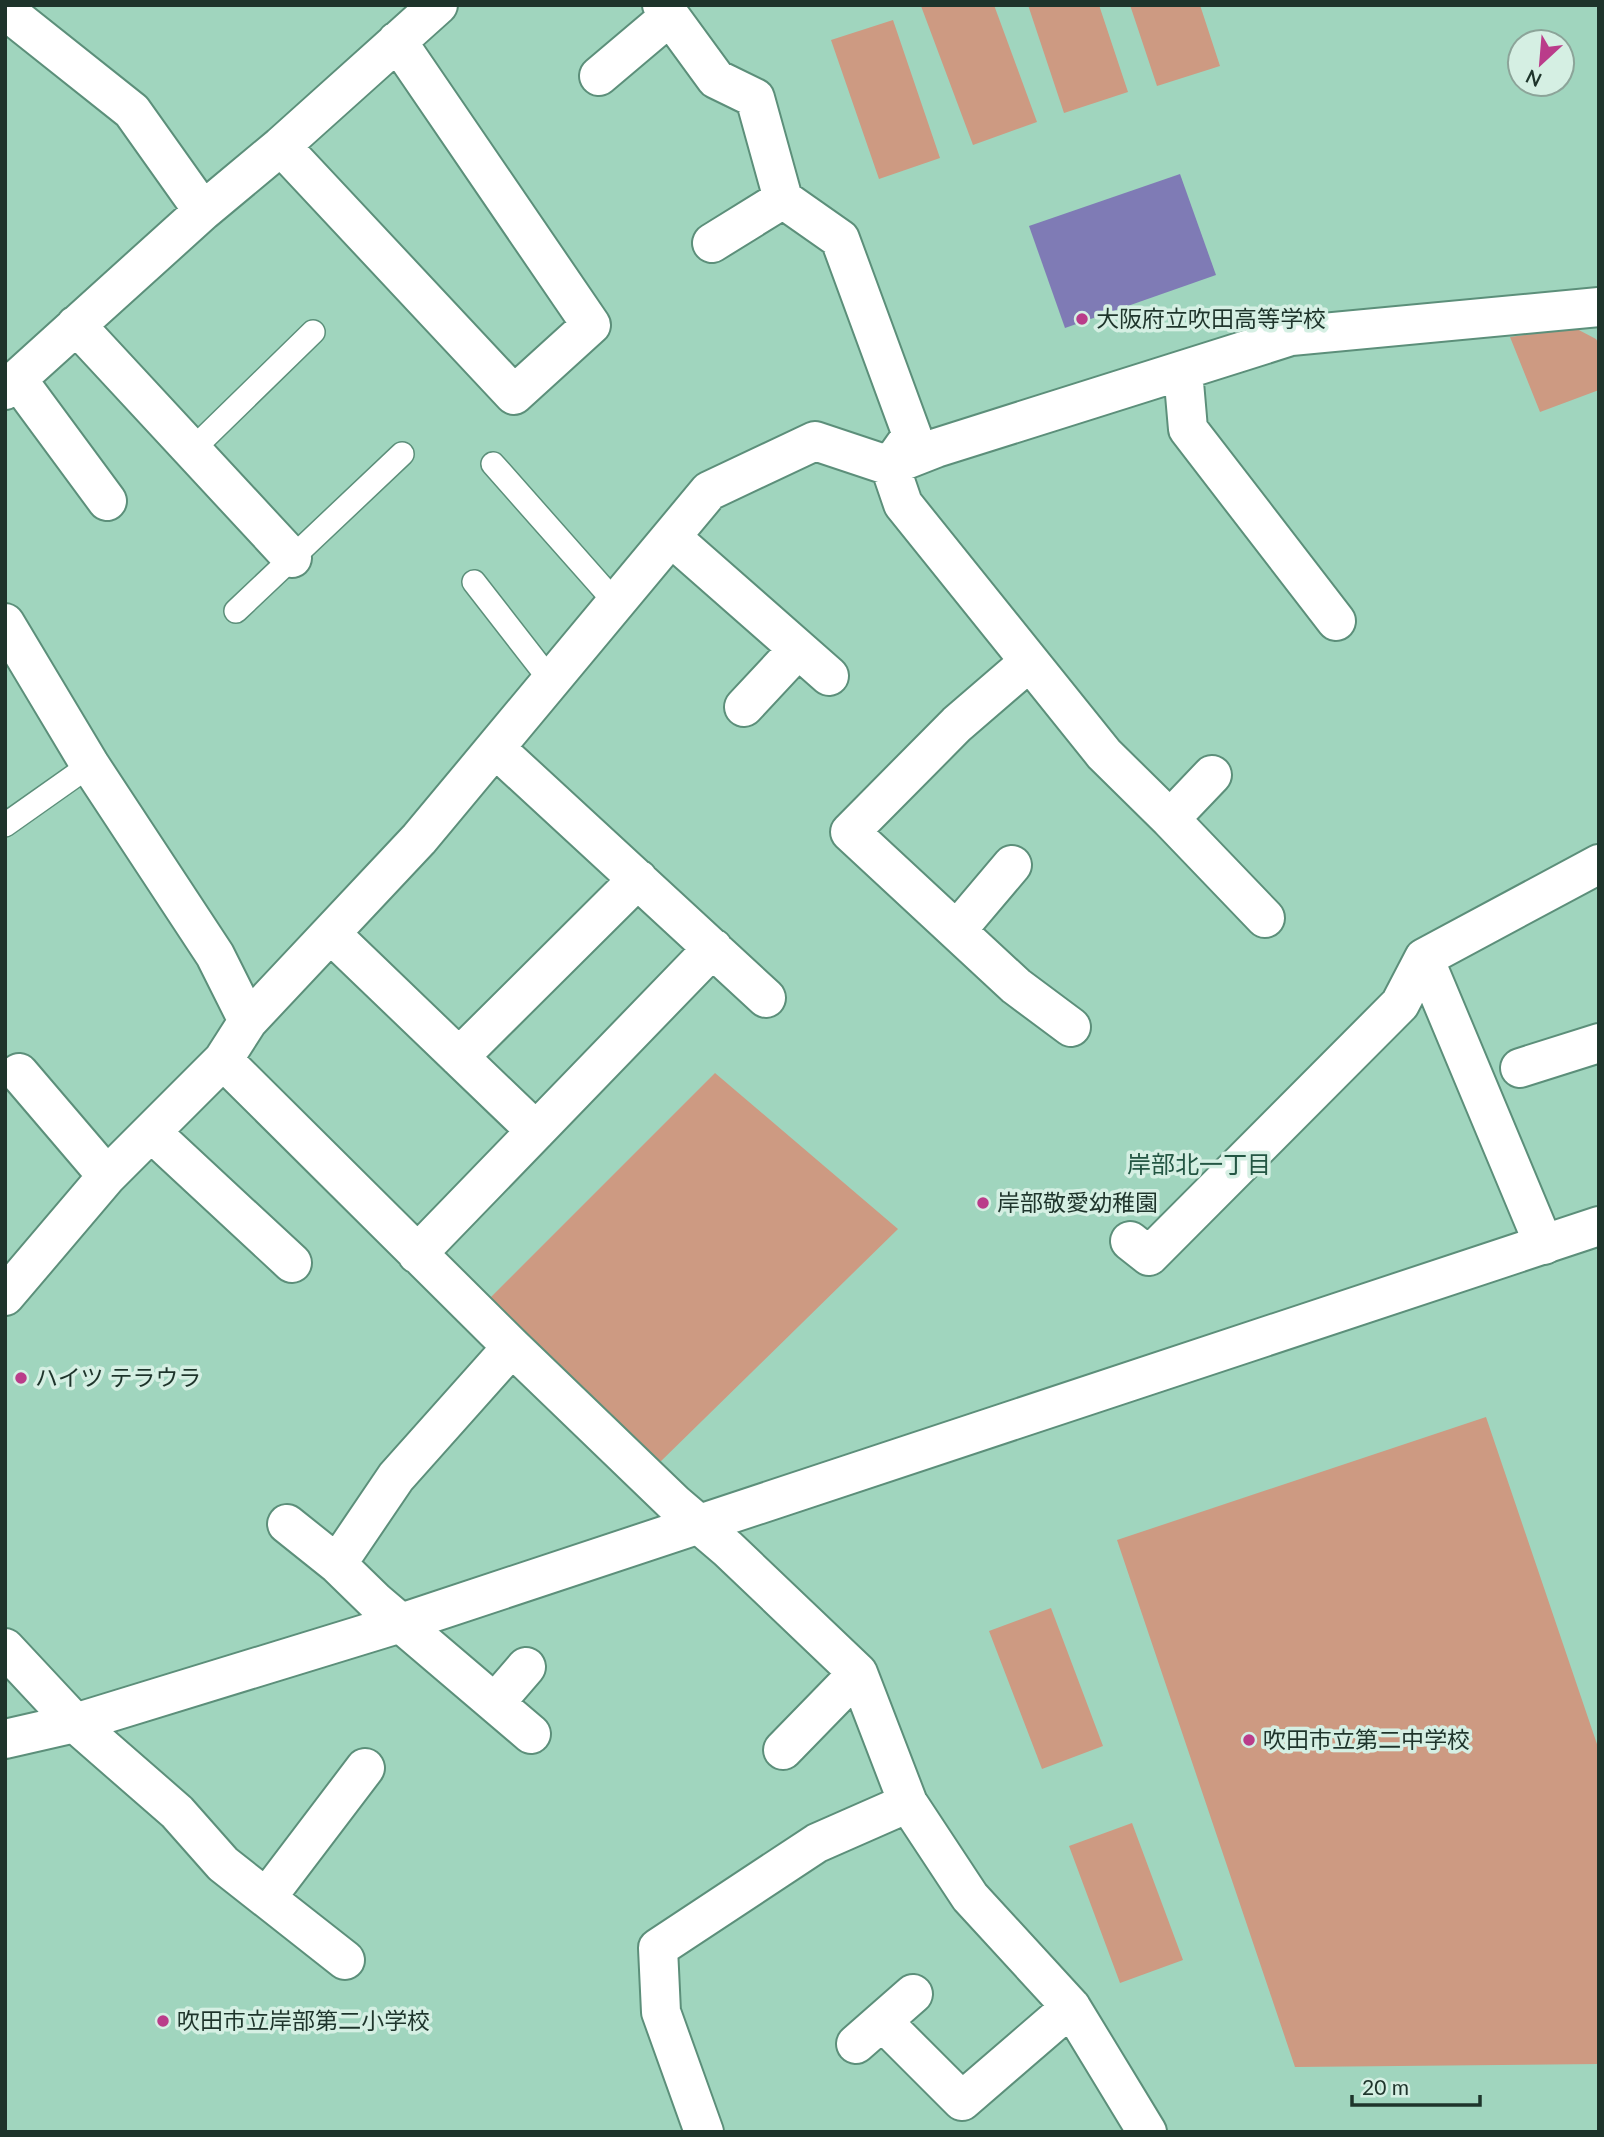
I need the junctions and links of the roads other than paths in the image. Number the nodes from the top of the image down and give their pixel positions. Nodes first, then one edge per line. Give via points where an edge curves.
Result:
1 (438, 5) edge
2 (5, 10) edge
3 (666, 11) edge
4 (397, 41) junction
5 (599, 76) dead end
6 (281, 146) junction
7 (783, 200) junction
8 (203, 211) junction
9 (712, 243) dead end
10 (1599, 307) edge
11 (76, 325) junction
12 (313, 332) dead end
13 (1183, 371) junction
14 (11, 384) edge
15 (192, 450) junction
16 (402, 454) dead end
17 (492, 464) dead end
18 (890, 466) junction
19 (107, 501) dead end
20 (671, 537) junction
21 (292, 558) junction
22 (474, 582) dead end
23 (616, 603) junction
24 (236, 611) dead end
25 (1336, 621) dead end
26 (5, 624) edge
27 (798, 649) junction
28 (1029, 662) junction
29 (829, 676) dead end
30 (551, 681) junction
31 (744, 707) dead end
32 (495, 748) junction
33 (90, 765) junction
34 (1212, 775) dead end
35 (1170, 819) junction
36 (5, 825) edge
37 (1599, 864) edge
38 (1012, 865) dead end
39 (638, 879) junction
40 (1265, 918) dead end
41 (957, 930) junction
42 (331, 934) junction
43 (713, 948) junction
44 (1424, 958) junction
45 (766, 998) dead end
46 (248, 1021) junction
47 (1071, 1027) dead end
48 (1599, 1043) edge
49 (459, 1057) junction
50 (223, 1060) junction
51 (1520, 1068) dead end
52 (19, 1073) dead end
53 (536, 1131) junction
54 (152, 1133) junction
55 (107, 1176) junction
56 (1599, 1226) edge
57 (1130, 1241) dead end
58 (1544, 1245) junction
59 (417, 1254) junction
60 (292, 1263) dead end
61 (5, 1296) edge
62 (512, 1347) junction
63 (287, 1524) dead end
64 (699, 1525) junction
65 (337, 1564) junction
66 (401, 1623) junction
67 (5, 1648) edge
68 (526, 1667) dead end
69 (858, 1673) junction
70 (495, 1703) junction
71 (75, 1723) junction
72 (531, 1734) dead end
73 (5, 1739) edge
74 (783, 1750) dead end
75 (365, 1768) dead end
76 (908, 1803) junction
77 (267, 1897) junction
78 (345, 1960) dead end
79 (913, 1994) dead end
80 (1070, 2007) junction
81 (704, 2132) edge
82 (1147, 2132) edge

1 - 4 street
2 - 8 street via 132,111
3 - 5 street
3 - 7 street via 716,79 755,98
4 - 6 street
4 - 6 street via 591,324 514,396
6 - 8 street
7 - 9 street
7 - 18 street via 840,239 912,435
8 - 11 street
10 - 13 street via 1291,336
11 - 14 street
11 - 15 street
12 - 15 lane
13 - 18 street
13 - 25 street via 1188,429
14 - 19 street
15 - 21 street
16 - 21 lane
17 - 23 lane
18 - 20 street via 814,441 709,491
18 - 28 street via 903,504
20 - 23 street
20 - 27 street
21 - 24 lane
22 - 30 lane
23 - 30 street
26 - 33 street
27 - 29 street
27 - 31 street
28 - 35 street via 1104,754
28 - 41 street via 957,724 850,832
30 - 32 street
32 - 39 street
32 - 42 street
33 - 36 lane
33 - 46 street via 215,955
34 - 35 street
35 - 40 street
37 - 44 street
38 - 41 street
39 - 43 street
39 - 49 street
41 - 47 street via 1016,986
42 - 46 street
42 - 49 street
43 - 45 street
43 - 53 street
44 - 57 street via 1400,1004 1149,1256
44 - 58 street
46 - 50 street
48 - 51 street
49 - 53 street
50 - 54 street
50 - 59 street
52 - 55 street
53 - 59 street
54 - 55 street
54 - 60 street
55 - 61 street
56 - 58 street
58 - 64 street
59 - 62 street
62 - 64 street
62 - 65 street via 396,1477
63 - 65 street
64 - 66 street
64 - 69 street
65 - 66 street
66 - 70 street
66 - 71 street
67 - 71 street
68 - 70 street
69 - 74 street
69 - 76 street
70 - 72 street
71 - 73 street
71 - 77 street via 177,1812 223,1864
75 - 77 street
76 - 80 street via 970,1896
76 - 81 street via 817,1843 658,1948 661,2012
77 - 78 street
79 - 80 street via 870,2033 962,2101
80 - 82 street

